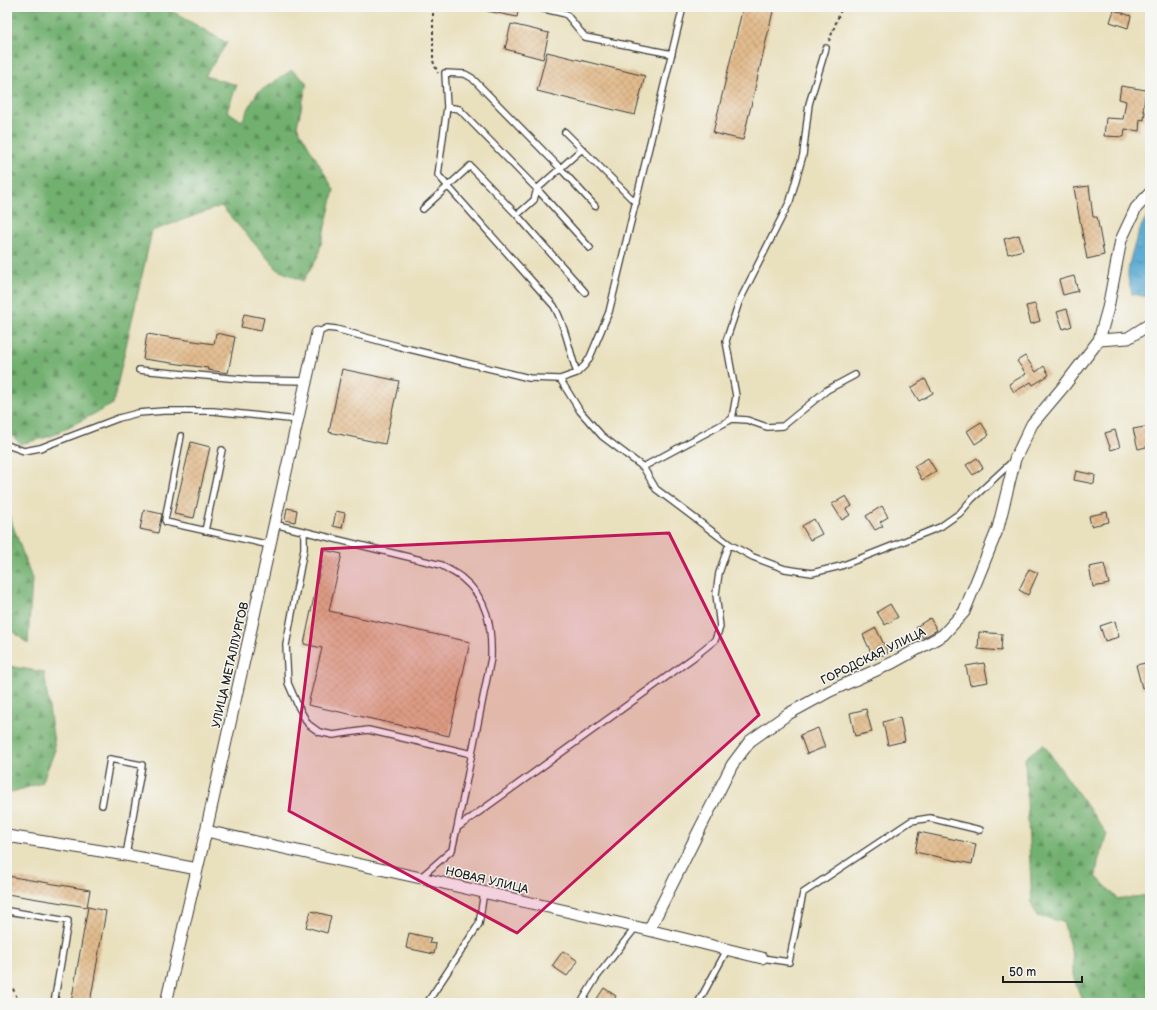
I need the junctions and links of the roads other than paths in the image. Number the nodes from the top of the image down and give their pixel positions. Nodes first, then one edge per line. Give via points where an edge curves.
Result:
1 (536, 7) edge
2 (683, 7) edge
3 (826, 48) road end
4 (672, 54) junction
5 (447, 107) junction
6 (565, 132) dead end
7 (582, 148) junction
8 (560, 168) junction
9 (448, 186) junction
10 (537, 189) junction
11 (1150, 193) edge
12 (636, 203) junction
13 (595, 206) dead end
14 (423, 209) dead end
15 (517, 215) junction
16 (590, 248) dead end
17 (585, 292) dead end
18 (1150, 324) edge
19 (317, 333) joint
20 (1099, 340) junction
21 (139, 370) dead end
22 (577, 373) junction
23 (855, 375) dead end
24 (560, 379) junction
25 (307, 381) junction
26 (732, 419) junction
27 (298, 420) junction
28 (181, 436) dead end
29 (7, 445) edge
30 (222, 450) dead end
31 (1014, 459) junction
32 (643, 467) junction
33 (274, 524) junction
34 (205, 531) junction
35 (304, 531) junction
36 (729, 544) junction
37 (270, 545) junction
38 (472, 754) junction
39 (102, 805) dead end
40 (457, 828) junction
41 (980, 830) dead end
42 (206, 831) junction
43 (7, 836) edge
44 (126, 855) junction
45 (197, 868) junction
46 (421, 878) junction
47 (484, 892) junction
48 (8, 911) dead end
49 (636, 926) junction
50 (649, 930) junction
51 (727, 950) junction
52 (762, 958) joint
53 (54, 1003) edge
54 (166, 1003) edge
55 (427, 1003) edge
56 (581, 1003) edge
57 (698, 1003) edge

1 - 4 lane via 566,14 585,37
2 - 4 lane
3 - 26 lane via 809,104 803,155 790,201 739,302 726,341 736,396
4 - 12 lane
5 - 8 lane via 445,73 465,74 472,78
5 - 9 lane via 438,175
5 - 10 lane via 459,109
6 - 7 lane
7 - 8 lane
7 - 12 lane
8 - 10 lane
8 - 13 lane
9 - 14 lane
9 - 15 lane via 470,166
9 - 22 lane via 554,306 566,331
10 - 15 lane via 534,200
10 - 16 lane
11 - 20 street via 1136,208 1121,240
12 - 22 lane via 609,312 590,357
15 - 17 lane
18 - 20 street via 1128,338
19 - 24 lane via 327,328 336,329 529,378
19 - 25 street, УЛИЦА МЕТАЛЛУРГОВ
20 - 31 street, ГОРОДСКАЯ УЛИЦА via 1032,424
21 - 25 lane via 252,380
22 - 24 lane
23 - 26 lane via 827,390 782,426 767,427 747,420
24 - 32 lane via 580,411 602,436
25 - 27 street, УЛИЦА МЕТАЛЛУРГОВ
26 - 32 lane
27 - 29 lane via 213,411 138,413 40,448 24,451
27 - 33 street, УЛИЦА МЕТАЛЛУРГОВ
28 - 34 lane via 164,520
30 - 34 lane
31 - 36 lane via 960,514 940,527 841,566 812,573 785,569 753,557
31 - 50 street, ГОРОДСКАЯ УЛИЦА via 998,528 964,612 943,635 788,714 750,741 732,765
32 - 36 lane via 656,489
33 - 35 lane
33 - 37 street, УЛИЦА МЕТАЛЛУРГОВ
34 - 37 lane
35 - 38 lane via 440,565 461,578 478,594 487,614 492,638 491,658
35 - 38 lane via 304,549 286,645 288,683 308,724 319,732 333,736 368,730
36 - 40 lane via 718,573 716,594 720,628 715,640
37 - 42 street, УЛИЦА МЕТАЛЛУРГОВ
38 - 40 lane
39 - 44 lane via 110,759 142,765
40 - 46 lane via 452,850
41 - 52 lane via 930,818 912,821 803,893 789,962
42 - 45 street, УЛИЦА МЕТАЛЛУРГОВ
42 - 46 street, НОВАЯ УЛИЦА
43 - 44 street
44 - 45 street
45 - 54 street, УЛИЦА МЕТАЛЛУРГОВ
46 - 47 street, НОВАЯ УЛИЦА
47 - 49 street, НОВАЯ УЛИЦА
47 - 55 lane via 479,924
48 - 53 lane via 68,921
49 - 50 street, НОВАЯ УЛИЦА
49 - 56 lane via 596,978
50 - 51 street, НОВАЯ УЛИЦА
51 - 52 street, НОВАЯ УЛИЦА
51 - 57 lane

